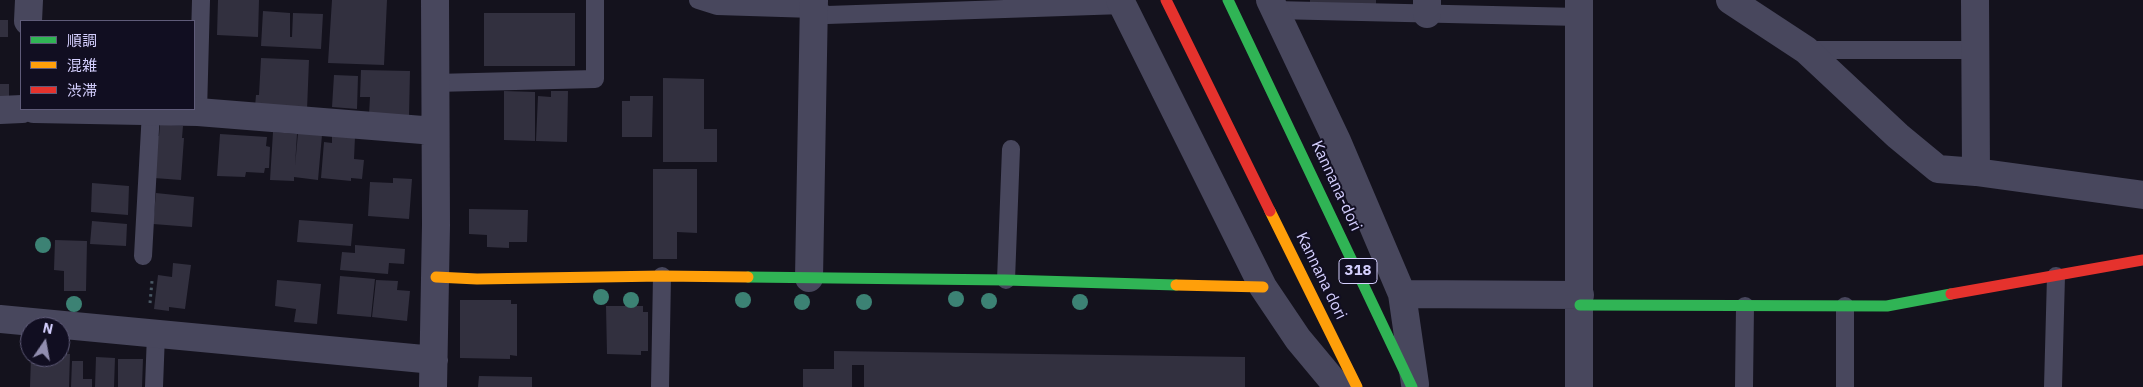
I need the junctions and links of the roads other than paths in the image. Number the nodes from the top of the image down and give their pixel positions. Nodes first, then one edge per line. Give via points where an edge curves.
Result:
1 (29, 0) edge
2 (201, 0) edge
3 (435, 0) edge
4 (595, 0) edge
5 (698, 0) edge
6 (1166, 0) edge
7 (1228, 0) edge
8 (1730, 0) edge
9 (1975, 0) edge
10 (1122, 3) edge
11 (814, 5) edge
12 (1272, 5) edge
13 (1427, 7) edge
14 (1579, 9) edge
15 (28, 20) edge
16 (1806, 50) junction
17 (1975, 50) junction
18 (435, 83) junction
19 (20, 109) edge
20 (0, 110) edge
21 (92, 110) edge
22 (151, 111) junction
23 (198, 112) junction
24 (435, 131) junction
25 (1011, 148) dead end
26 (1976, 172) junction
27 (2143, 195) edge
28 (143, 256) road end
29 (2143, 260) edge
30 (662, 276) junction
31 (2056, 276) junction
32 (436, 277) junction
33 (809, 278) junction
34 (1006, 280) junction
35 (1263, 287) junction
36 (1402, 294) junction
37 (1580, 300) junction
38 (1745, 306) junction
39 (1844, 306) junction
40 (0, 320) edge
41 (152, 334) junction
42 (434, 360) junction
43 (154, 387) edge
44 (433, 387) edge
45 (660, 387) edge
46 (1338, 387) edge
47 (1358, 387) edge
48 (1414, 387) edge
49 (1579, 387) edge
50 (1744, 387) edge
51 (1845, 387) edge
52 (2053, 387) edge

1 - 15 street
2 - 23 lane
3 - 18 street
4 - 18 lane via 595,79
5 - 11 lane via 717,6
6 - 47 street, Kannana dori
7 - 48 street, Kannana-dori / 318
8 - 16 street
9 - 17 street
10 - 11 lane via 827,15
10 - 35 street
11 - 33 street
12 - 13 lane
12 - 36 street via 1341,150
13 - 14 lane
14 - 37 street
16 - 17 lane
16 - 26 street via 1938,170
17 - 26 street
18 - 24 street
19 - 20 street
21 - 22 street
22 - 23 street
22 - 28 lane
23 - 24 street
24 - 32 street
25 - 34 lane
26 - 27 street
29 - 31 street
30 - 32 street
30 - 33 street
30 - 45 lane
31 - 39 street via 1887,306
31 - 52 lane
32 - 42 street
33 - 34 street
34 - 35 street
35 - 46 street via 1298,339
36 - 37 street
36 - 48 street
37 - 38 street
37 - 49 street
38 - 39 street
38 - 50 lane
39 - 51 lane
40 - 41 street
41 - 42 street
41 - 43 lane
42 - 44 street

